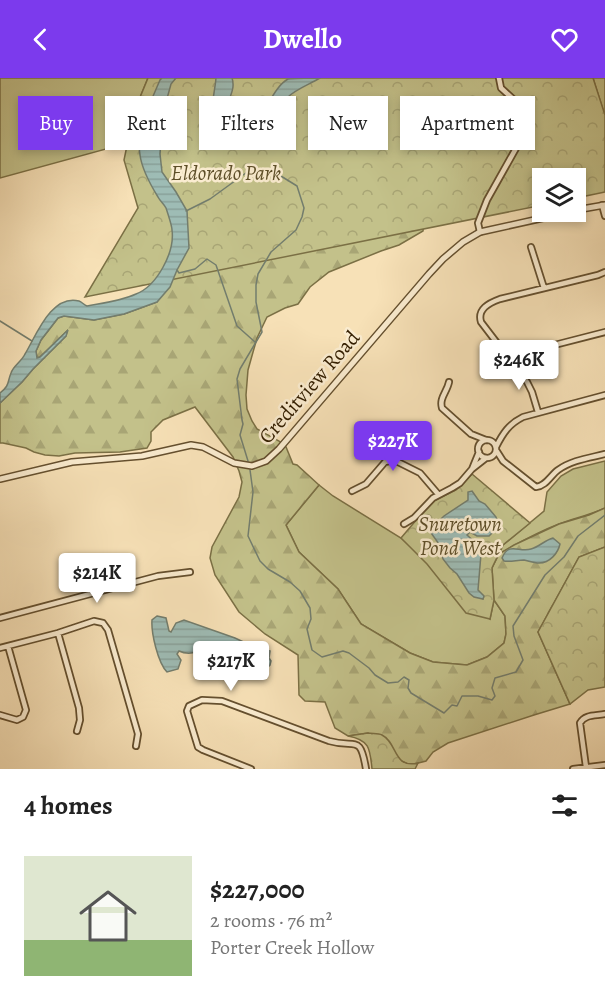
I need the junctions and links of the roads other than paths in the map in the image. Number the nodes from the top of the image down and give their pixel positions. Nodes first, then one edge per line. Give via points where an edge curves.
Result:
1 (499, 78) edge
2 (603, 205) edge
3 (586, 208) edge
4 (605, 216) edge
5 (532, 220) edge
6 (480, 232) junction
7 (531, 247) dead end
8 (605, 274) edge
9 (544, 288) junction
10 (605, 332) edge
11 (512, 362) junction
12 (449, 382) dead end
13 (605, 395) edge
14 (538, 412) junction
15 (503, 433) junction
16 (471, 434) junction
17 (487, 440) junction
18 (496, 448) junction
19 (478, 450) junction
20 (605, 454) edge
21 (488, 458) junction
22 (503, 461) junction
23 (472, 469) junction
24 (0, 479) edge
25 (352, 491) dead end
26 (438, 494) junction
27 (404, 524) dead end
28 (190, 572) dead end
29 (0, 618) edge
30 (57, 633) junction
31 (8, 646) junction
32 (0, 648) edge
33 (605, 714) edge
34 (0, 715) edge
35 (77, 731) dead end
36 (136, 746) dead end
37 (605, 765) edge
38 (586, 767) junction
39 (251, 769) edge
40 (366, 769) edge
41 (573, 769) edge

1 - 6 street via 501,88 528,121 487,200 478,223
2 - 3 street
2 - 4 street
5 - 6 street, Creditview Road
6 - 24 street, Creditview Road via 443,259 266,461 240,465 191,445 142,456 72,462
7 - 9 street
8 - 9 street
9 - 11 street via 495,301 479,316
10 - 11 street via 531,351
11 - 14 street via 529,385
12 - 16 street via 441,406
13 - 14 street
14 - 15 street via 518,420
15 - 17 street
15 - 18 street
16 - 17 street
16 - 19 street
17 - 18 street
17 - 19 street via 481,442
18 - 21 street
18 - 22 street
19 - 21 street
19 - 23 street
20 - 22 street via 566,465 539,487
21 - 22 street
21 - 23 street
23 - 26 street via 456,486
25 - 26 street via 366,484 385,462 392,460 418,471
26 - 27 street
28 - 29 street via 158,576
30 - 31 street
30 - 35 street via 79,708
30 - 36 street via 94,621 106,626 138,734
31 - 32 street
31 - 34 street via 26,710 17,720
33 - 38 street via 583,718 580,723
37 - 38 street
38 - 41 street
39 - 40 street via 198,747 187,711 189,706 202,700 222,701 337,744 356,744 362,749

